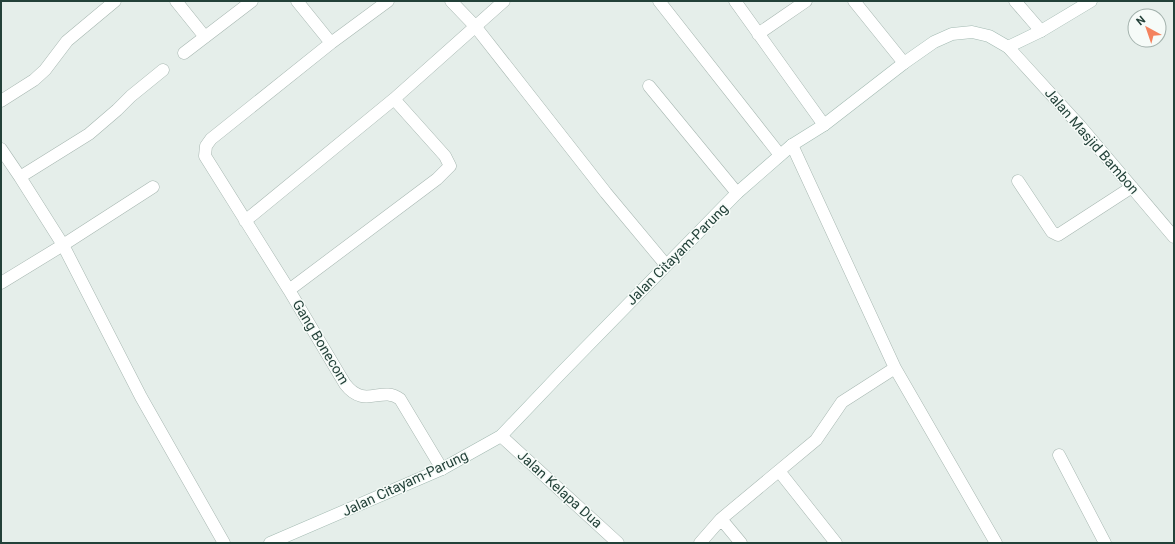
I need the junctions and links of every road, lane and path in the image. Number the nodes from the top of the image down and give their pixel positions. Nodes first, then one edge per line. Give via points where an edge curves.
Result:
1 (115, 1) edge
2 (176, 1) edge
3 (252, 1) edge
4 (297, 1) edge
5 (388, 1) edge
6 (451, 1) edge
7 (504, 1) edge
8 (659, 1) edge
9 (735, 1) edge
10 (806, 1) edge
11 (854, 1) edge
12 (1015, 1) edge
13 (1091, 1) edge
14 (475, 26) junction
15 (1041, 31) junction
16 (758, 34) junction
17 (205, 37) junction
18 (330, 43) junction
19 (1008, 47) junction
20 (184, 53) dead end
21 (904, 62) junction
22 (164, 70) dead end
23 (650, 86) dead end
24 (394, 99) junction
25 (1, 101) edge
26 (824, 125) junction
27 (792, 145) junction
28 (1, 149) edge
29 (780, 155) junction
30 (20, 177) junction
31 (1018, 181) dead end
32 (153, 187) dead end
33 (1132, 187) junction
34 (737, 193) junction
35 (245, 221) junction
36 (1174, 237) edge
37 (63, 246) junction
38 (666, 265) junction
39 (1, 283) edge
40 (289, 290) junction
41 (895, 368) junction
42 (501, 436) junction
43 (1060, 455) dead end
44 (442, 469) junction
45 (779, 471) junction
46 (721, 519) junction
47 (224, 543) edge
48 (270, 543) edge
49 (618, 543) edge
50 (700, 543) edge
51 (741, 543) edge
52 (836, 543) edge
53 (996, 543) edge
54 (1105, 543) edge

1 - 25 street via 67,41 34,80
2 - 17 street
3 - 17 street
4 - 18 street
5 - 18 street, Gang Bonecom
6 - 14 street
7 - 14 street
8 - 29 street
9 - 16 street
10 - 16 street
11 - 21 street
12 - 15 street
13 - 15 street
14 - 24 street
14 - 38 street
15 - 19 street
16 - 26 street
17 - 20 street
18 - 35 street, Gang Bonecom via 211,139 206,146 205,156
19 - 21 street, Jalan Citayam-Parung via 989,36 972,32 952,34 934,42
19 - 33 street, Jalan Masjid Bambon
21 - 26 street, Jalan Citayam-Parung
22 - 30 street via 130,96 89,134
23 - 34 street
24 - 35 street
24 - 40 street via 445,156 450,166 437,179
26 - 27 street, Jalan Citayam-Parung
27 - 29 street, Jalan Citayam-Parung
27 - 41 street
28 - 30 street
29 - 34 street, Jalan Citayam-Parung
30 - 37 street
31 - 33 street via 1052,232 1058,235
32 - 37 street
33 - 36 street, Jalan Masjid Bambon
34 - 38 street, Jalan Citayam-Parung
35 - 40 street, Gang Bonecom
37 - 39 street
37 - 47 street via 141,397
38 - 42 street, Jalan Citayam-Parung
40 - 44 street, Gang Bonecom via 349,390 359,396 390,394 400,399
41 - 45 street via 842,402 820,436
41 - 53 street
42 - 44 street, Jalan Citayam-Parung
42 - 49 street, Jalan Kelapa Dua
43 - 54 street
44 - 48 street, Jalan Citayam-Parung
45 - 46 street
45 - 52 street
46 - 50 street
46 - 51 street

